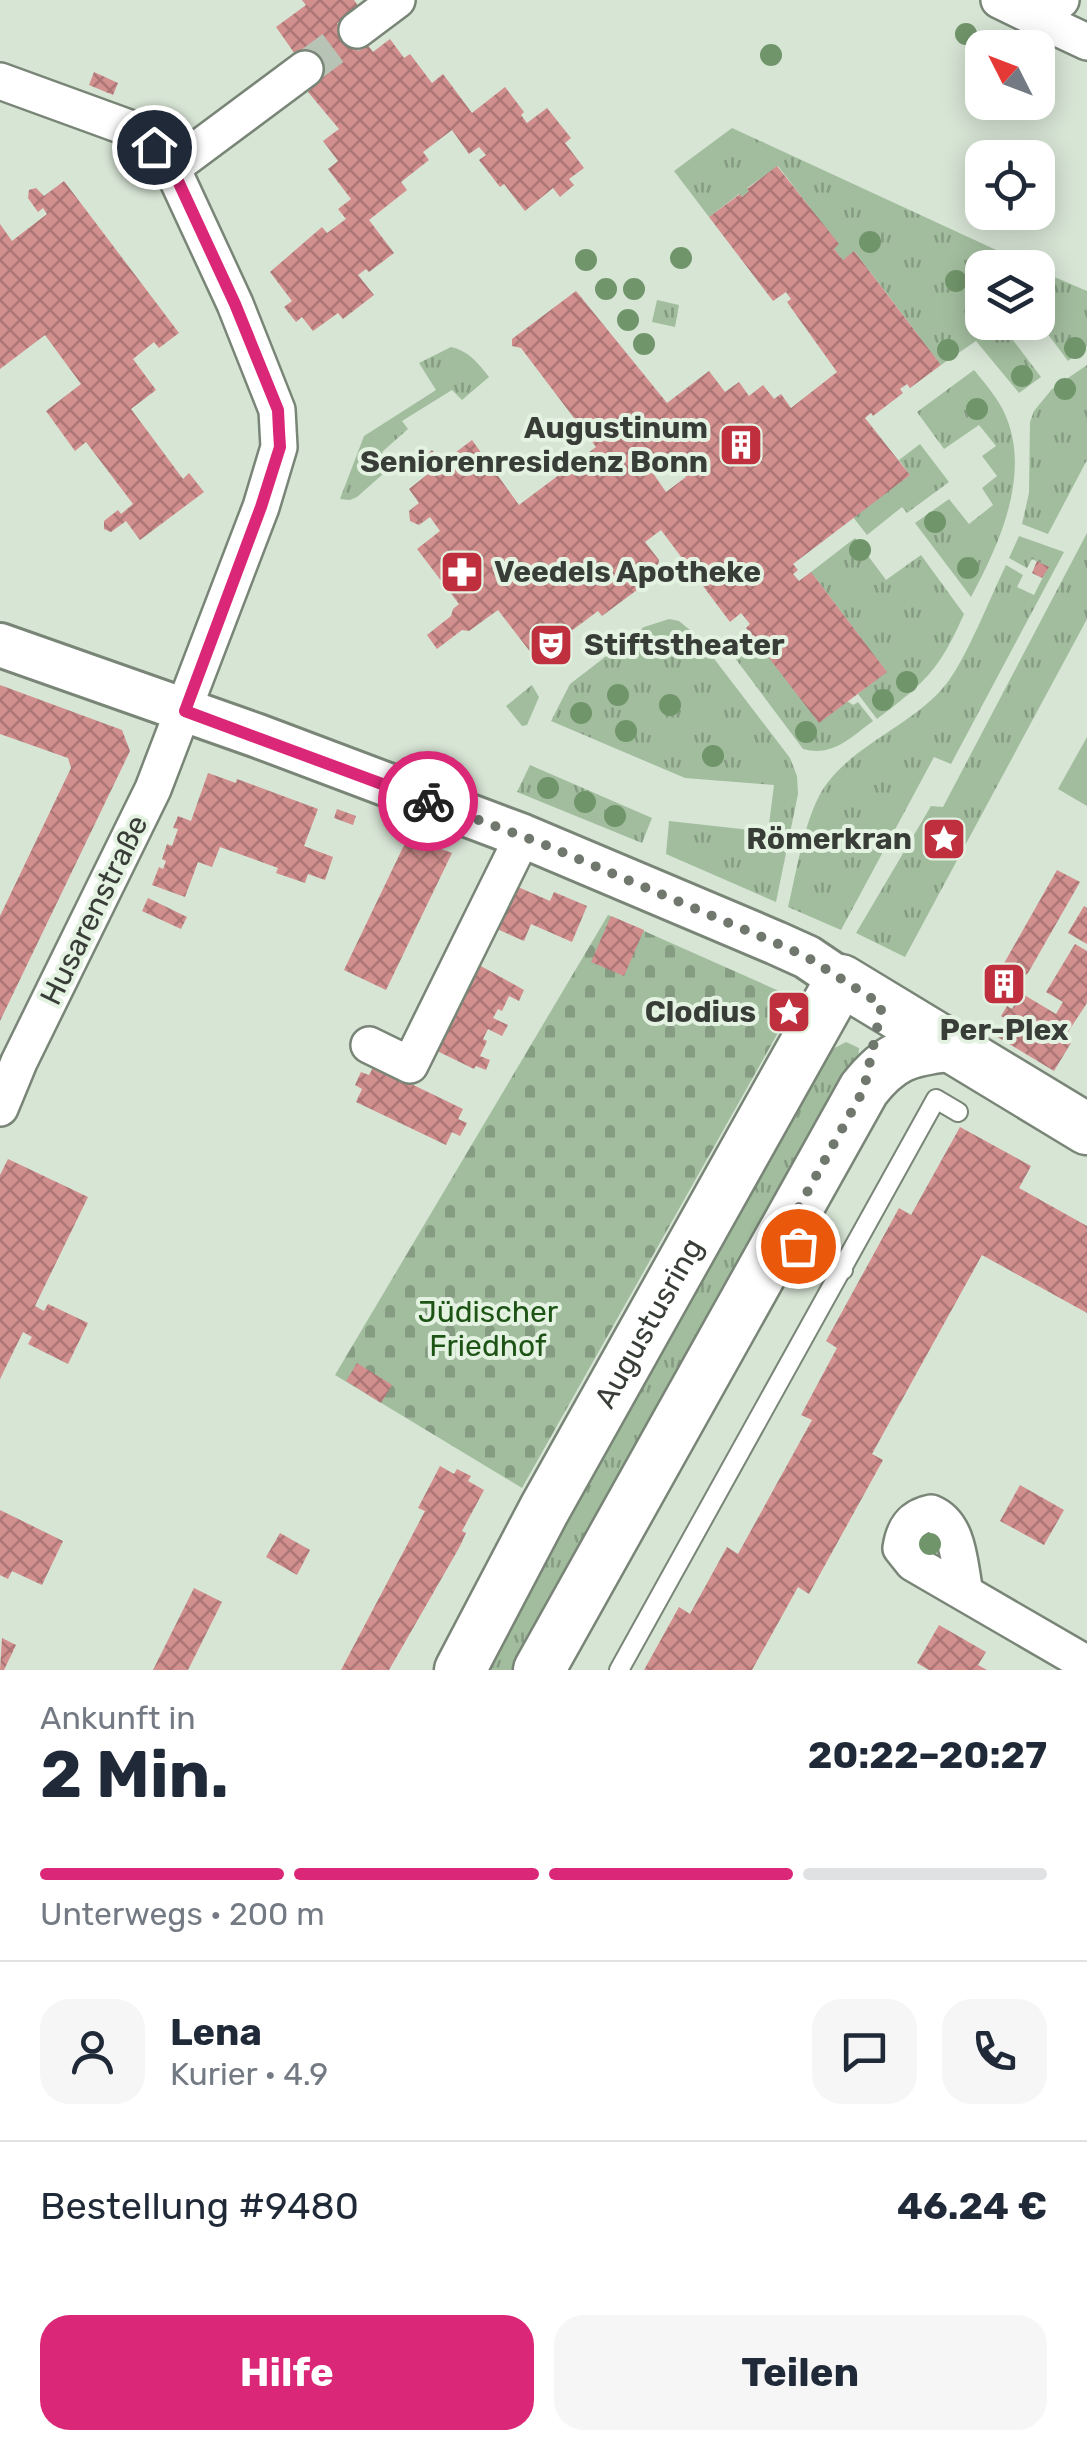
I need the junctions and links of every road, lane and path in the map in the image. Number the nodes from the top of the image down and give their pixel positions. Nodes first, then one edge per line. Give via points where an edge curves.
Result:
1 (397, 0) edge
2 (999, 0) edge
3 (1050, 10) edge
4 (356, 30) tunnel mouth
5 (1087, 42) edge
6 (305, 69) tunnel mouth
7 (0, 81) edge
8 (172, 168) junction
9 (0, 645) edge
10 (185, 711) junction
11 (522, 836) junction
12 (862, 992) junction
13 (368, 1045) dead end
14 (948, 1046) junction
15 (10, 1057) edge
16 (864, 1089) junction
17 (0, 1108) edge
18 (958, 1112) dead end
19 (1087, 1129) edge
20 (782, 1238) junction
21 (843, 1270) junction
22 (964, 1592) dead end
23 (1087, 1664) edge
24 (460, 1670) edge
25 (538, 1670) edge
26 (619, 1670) edge

1 - 4 street
2 - 3 street
3 - 5 street
6 - 8 street
7 - 8 street via 129,128
8 - 10 street, Husarenstraße via 278,410 280,447
9 - 10 street
10 - 11 street
10 - 15 street, Husarenstraße via 153,789
11 - 12 street via 807,957
11 - 13 street via 410,1065
12 - 14 main road
12 - 16 main road
12 - 24 main road, Augustusring via 554,1493
14 - 16 main road via 895,1058
14 - 19 main road
15 - 17 street, Husarenstraße
16 - 20 main road
18 - 21 lane via 936,1099
20 - 21 lane
20 - 25 main road
21 - 26 lane
22 - 23 street

